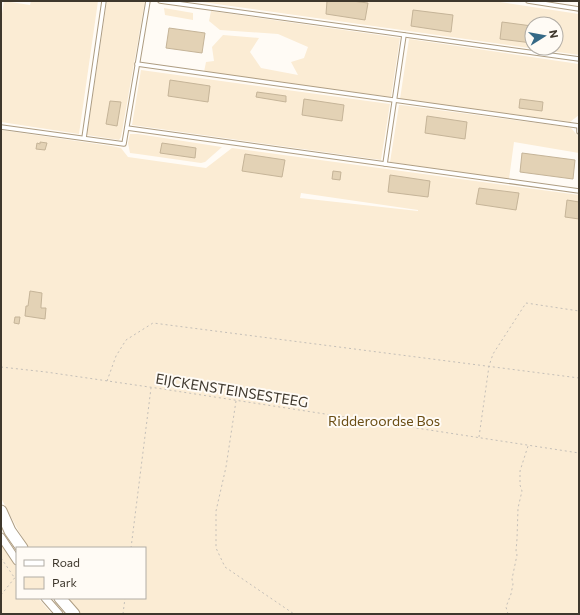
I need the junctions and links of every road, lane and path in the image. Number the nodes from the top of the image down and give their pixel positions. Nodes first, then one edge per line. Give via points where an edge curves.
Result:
1 (104, 1) edge
2 (148, 1) edge
3 (160, 1) edge
4 (528, 1) edge
5 (558, 3) edge
6 (579, 9) edge
7 (404, 35) junction
8 (579, 59) edge
9 (137, 64) junction
10 (395, 100) junction
11 (579, 126) edge
12 (1, 127) edge
13 (126, 128) junction
14 (579, 132) edge
15 (84, 138) junction
16 (385, 164) junction
17 (579, 191) edge
18 (579, 311) edge
19 (489, 366) junction
20 (1, 367) edge
21 (579, 378) edge
22 (107, 381) junction
23 (151, 388) junction
24 (236, 400) junction
25 (479, 437) junction
26 (528, 445) junction
27 (579, 453) edge
28 (1, 511) edge
29 (1, 536) edge
30 (21, 547) edge
31 (131, 547) edge
32 (1, 558) edge
33 (16, 559) edge
34 (14, 578) joint
35 (1, 595) edge
36 (47, 599) edge
37 (61, 599) edge
38 (125, 599) edge
39 (59, 614) edge
40 (74, 614) edge
41 (123, 614) edge
42 (294, 614) edge
43 (508, 614) edge

1 - 15 lane
2 - 9 lane
3 - 7 lane
4 - 5 lane
5 - 6 lane
7 - 8 lane
7 - 10 lane
9 - 10 lane
9 - 13 lane
10 - 11 lane
10 - 16 lane
11 - 14 lane
12 - 15 lane
13 - 15 lane via 124,144
13 - 16 lane
16 - 17 lane
18 - 19 path via 526,303 493,354
19 - 21 path
19 - 22 path via 154,323 126,340 116,356
19 - 25 path
20 - 22 path, EIJCKENSTEINSESTEEG
22 - 23 path, EIJCKENSTEINSESTEEG
23 - 24 path, EIJCKENSTEINSESTEEG
23 - 31 path
24 - 25 path, EIJCKENSTEINSESTEEG
24 - 42 path via 226,467 216,511 216,548 225,567
25 - 26 path, EIJCKENSTEINSESTEEG
26 - 27 path, EIJCKENSTEINSESTEEG
26 - 43 path via 520,471 522,491 518,508 517,555 511,594 506,607
28 - 30 main road
29 - 33 street
32 - 34 path
34 - 35 path
36 - 39 street
37 - 40 main road
38 - 41 path

